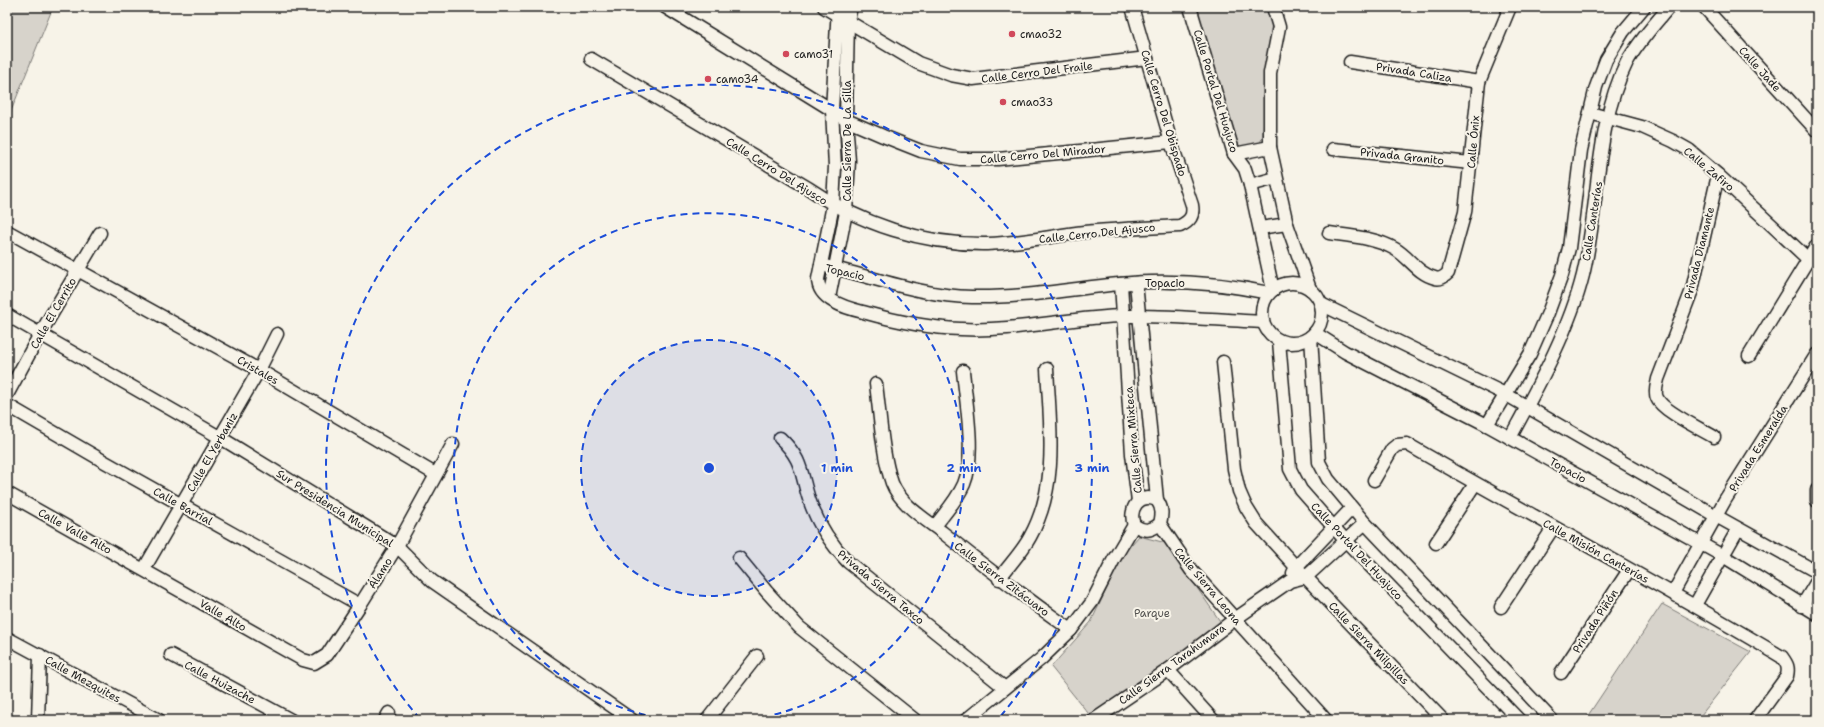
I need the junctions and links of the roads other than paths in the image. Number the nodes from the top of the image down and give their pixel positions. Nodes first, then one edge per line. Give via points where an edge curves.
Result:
1 (665, 7) edge
2 (824, 7) edge
3 (851, 7) edge
4 (1132, 7) edge
5 (1190, 7) edge
6 (1273, 7) edge
7 (1510, 7) edge
8 (1644, 7) edge
9 (1669, 7) edge
10 (1704, 7) edge
11 (837, 11) edge
12 (848, 20) junction
13 (1147, 58) junction
14 (591, 59) dead end
15 (1350, 62) dead end
16 (1479, 82) junction
17 (832, 110) junction
18 (1590, 113) junction
19 (1606, 119) junction
20 (846, 120) junction
21 (1817, 131) edge
22 (1171, 142) junction
23 (1270, 147) junction
24 (1333, 148) dead end
25 (1234, 154) junction
26 (1471, 164) junction
27 (1718, 175) junction
28 (1276, 178) junction
29 (1250, 185) junction
30 (833, 205) junction
31 (846, 212) junction
32 (1191, 218) joint
33 (1287, 224) junction
34 (1260, 228) junction
35 (7, 231) edge
36 (100, 233) dead end
37 (1329, 233) dead end
38 (1817, 246) edge
39 (1809, 260) junction
40 (821, 265) junction
41 (835, 268) junction
42 (78, 269) junction
43 (1136, 283) junction
44 (1121, 284) junction
45 (1310, 289) junction
46 (1271, 291) junction
47 (829, 298) junction
48 (1321, 304) junction
49 (7, 315) edge
50 (1122, 316) junction
51 (1140, 316) junction
52 (1263, 322) junction
53 (40, 334) junction
54 (277, 334) dead end
55 (1313, 335) junction
56 (1279, 341) junction
57 (1530, 354) junction
58 (1817, 354) edge
59 (1749, 356) dead end
60 (1223, 362) dead end
61 (1548, 364) junction
62 (1144, 368) junction
63 (1047, 369) dead end
64 (1128, 369) junction
65 (1812, 369) edge
66 (259, 370) junction
67 (963, 371) dead end
68 (876, 384) dead end
69 (1505, 394) junction
70 (7, 395) edge
71 (7, 405) edge
72 (1526, 407) junction
73 (1487, 425) junction
74 (1714, 437) dead end
75 (220, 438) junction
76 (780, 438) dead end
77 (1510, 438) junction
78 (453, 444) dead end
79 (435, 474) junction
80 (1374, 480) dead end
81 (1475, 484) junction
82 (7, 493) edge
83 (1157, 500) junction
84 (1138, 501) junction
85 (181, 505) junction
86 (1352, 508) junction
87 (1716, 516) junction
88 (1365, 523) junction
89 (1160, 524) junction
90 (1134, 525) junction
91 (935, 526) junction
92 (1333, 527) junction
93 (1554, 528) junction
94 (1738, 529) junction
95 (1345, 540) junction
96 (1436, 543) dead end
97 (1701, 543) junction
98 (397, 546) junction
99 (1723, 556) junction
100 (739, 558) dead end
101 (1296, 567) junction
102 (144, 569) junction
103 (1629, 570) junction
104 (1817, 572) edge
105 (1306, 577) junction
106 (999, 579) junction
107 (1817, 581) edge
108 (1290, 582) junction
109 (1673, 593) junction
110 (360, 605) junction
111 (1695, 605) junction
112 (1802, 606) junction
113 (1501, 608) dead end
114 (1817, 614) edge
115 (1234, 619) junction
116 (1071, 630) junction
117 (7, 638) edge
118 (40, 655) junction
119 (171, 655) dead end
120 (756, 656) dead end
121 (302, 660) joint
122 (1168, 670) junction
123 (1561, 673) dead end
124 (1006, 688) junction
125 (138, 715) edge
126 (1544, 718) edge
127 (38, 720) edge
128 (158, 720) edge
129 (291, 720) edge
130 (632, 720) edge
131 (707, 720) edge
132 (915, 720) edge
133 (966, 720) edge
134 (1094, 720) edge
135 (1213, 720) edge
136 (1326, 720) edge
137 (1442, 720) edge
138 (1519, 720) edge
139 (1754, 720) edge

1 - 17 street, Calle Cerro Del Mirador
2 - 11 street, Calle Cerro Del Fraile
3 - 12 street, Calle Sierra De La Silla
4 - 13 street, Calle Cerro Del Obispado
5 - 25 street, Calle Portal Del Huajuco
6 - 23 street via 1279,26 1270,73
7 - 16 street, Calle Ónix
8 - 18 street, Calle Canterías via 1623,32 1606,60
9 - 19 street, Calle Canterías via 1640,41 1627,62
10 - 21 street, Calle Jade
11 - 12 street, Calle Cerro Del Fraile
11 - 17 street, Calle Sierra De La Silla
12 - 13 street, Calle Cerro Del Fraile via 918,63 951,75 973,79
12 - 20 street, Calle Sierra De La Silla
13 - 22 street, Calle Cerro Del Obispado
14 - 30 street, Calle Cerro Del Ajusco
15 - 16 street, Privada Caliza
16 - 26 street, Calle Ónix
17 - 20 street, Calle Cerro Del Mirador
17 - 30 street, Calle Sierra De La Silla via 835,166
18 - 19 street, Calle Zafiro
18 - 57 street, Calle Canterías via 1581,150 1569,248 1560,281
19 - 27 street, Calle Zafiro via 1642,127 1673,141 1689,150
19 - 61 street, Calle Canterías via 1591,235 1582,277 1567,322
20 - 22 street, Calle Cerro Del Mirador via 921,151 960,160 998,159
20 - 31 street, Calle Sierra De La Silla via 849,160
22 - 32 street, Calle Cerro Del Obispado via 1192,206
23 - 25 street
23 - 28 street
24 - 26 street, Privada Granito
25 - 29 street, Calle Portal Del Huajuco via 1245,169
26 - 37 street, Calle Ónix via 1460,236 1450,269 1442,278 1427,276 1389,245 1365,238
27 - 39 street, Calle Zafiro
27 - 74 street, Privada Diamante via 1692,290 1658,379 1656,397 1665,408
28 - 29 street
28 - 33 street
29 - 34 street, Calle Portal Del Huajuco
30 - 31 street, Calle Cerro Del Ajusco
30 - 40 street, Calle Sierra De La Silla
31 - 32 street, Calle Cerro Del Ajusco via 898,232 954,242 987,244 1084,232 1180,226
31 - 41 street, Calle Sierra De La Silla
33 - 34 street
33 - 45 street
34 - 46 street, Calle Portal Del Huajuco
35 - 42 street, Cristales
36 - 42 street, Calle El Cerrito
38 - 39 street
39 - 59 street
40 - 41 street, Topacio
40 - 47 street, Topacio via 818,284
41 - 44 street, Topacio via 912,290 972,297
41 - 47 street, Calle Sierra De La Silla
42 - 53 street, Calle El Cerrito
42 - 66 street, Cristales
43 - 44 street, Topacio
43 - 46 street, Topacio via 1221,284
43 - 51 street
44 - 50 street, Calle Sierra Mixteca
45 - 46 street via 1301,284 1291,283
45 - 48 street via 1317,295
46 - 52 street via 1264,301
47 - 50 street via 851,309 899,322 962,329 1006,328
48 - 55 street via 1321,319
48 - 69 street
49 - 53 street, Sur Presidencia Municipal
50 - 51 street
50 - 64 street, Calle Sierra Mixteca
51 - 52 street
51 - 62 street
52 - 56 street via 1272,336
53 - 70 street, Calle El Cerrito
53 - 75 street, Sur Presidencia Municipal
54 - 66 street, Calle El Yerbaniz
55 - 56 street via 1296,343
55 - 73 street, Topacio
55 - 86 street via 1319,462 1328,479
56 - 92 street, Calle Portal Del Huajuco via 1290,469 1301,490
57 - 61 street
57 - 69 street, Calle Canterías
58 - 65 street, Privada Esmeralda
60 - 101 street, Calle Sierra Milpillas via 1234,469 1239,490 1256,523
61 - 72 street, Calle Canterías
62 - 64 street
62 - 83 street
63 - 106 street via 1051,436 1048,488 1030,537
64 - 84 street, Calle Sierra Mixteca via 1132,454
65 - 87 street, Privada Esmeralda
66 - 75 street, Calle El Yerbaniz
66 - 79 street, Cristales
67 - 91 street via 969,463 958,495
68 - 91 street, Calle Sierra Zitácuaro via 892,484 913,509
69 - 72 street
69 - 73 street, Calle Canterías
71 - 85 street, Calle Barrial
72 - 77 street, Calle Canterías
72 - 87 street
73 - 77 street, Topacio
75 - 85 street, Calle El Yerbaniz
75 - 98 street, Sur Presidencia Municipal
76 - 124 street, Privada Sierra Taxco via 797,456 814,513 838,551 848,562
77 - 97 street, Topacio
78 - 79 street, Álamo
79 - 98 street, Álamo
80 - 81 street, Calle Misión Canterías via 1392,449 1396,445 1407,444
81 - 93 street, Calle Misión Canterías
81 - 96 street
82 - 102 street, Calle Valle Alto
83 - 84 street via 1144,498
83 - 89 street via 1162,514
84 - 90 street, Calle Sierra Mixteca via 1133,507
85 - 102 street, Calle El Yerbaniz
85 - 110 street, Calle Barrial
86 - 88 street
86 - 92 street
87 - 94 street
87 - 97 street, Privada Esmeralda
88 - 95 street, Calle Sierra Tarahumara
88 - 126 street
89 - 90 street via 1148,531
89 - 115 street, Calle Sierra Leona via 1191,570
90 - 116 street via 1092,602
91 - 106 street, Calle Sierra Zitácuaro
92 - 95 street, Calle Portal Del Huajuco
92 - 101 street
93 - 103 street, Calle Misión Canterías
93 - 113 street
94 - 99 street
94 - 104 street
95 - 105 street, Calle Sierra Tarahumara
95 - 138 street, Calle Portal Del Huajuco
97 - 99 street, Topacio
97 - 109 street, Privada Esmeralda
98 - 110 street, Álamo
98 - 130 street, Sur Presidencia Municipal via 432,581
99 - 111 street
99 - 112 street, Topacio
100 - 132 street via 799,627
101 - 105 street, Calle Sierra Milpillas
101 - 108 street
102 - 121 street, Valle Alto
103 - 109 street, Calle Misión Canterías
103 - 123 street, Privada Piñón
105 - 108 street, Calle Sierra Tarahumara
105 - 137 street, Calle Sierra Milpillas
106 - 116 street, Calle Sierra Zitácuaro
107 - 112 street
108 - 115 street, Calle Sierra Tarahumara
109 - 111 street, Calle Misión Canterías
110 - 121 street, Álamo via 322,659 314,663
111 - 139 street, Calle Misión Canterías via 1782,657 1787,663 1787,676
112 - 114 street, Topacio
115 - 122 street, Calle Sierra Tarahumara
115 - 136 street, Calle Sierra Leona
116 - 124 street
117 - 118 street, Calle Mezquites
118 - 125 street, Calle Mezquites
118 - 127 street
119 - 129 street, Calle Huizache
120 - 131 street
122 - 134 street, Calle Sierra Tarahumara
122 - 135 street
124 - 133 street
125 - 128 street, Calle Mezquites

